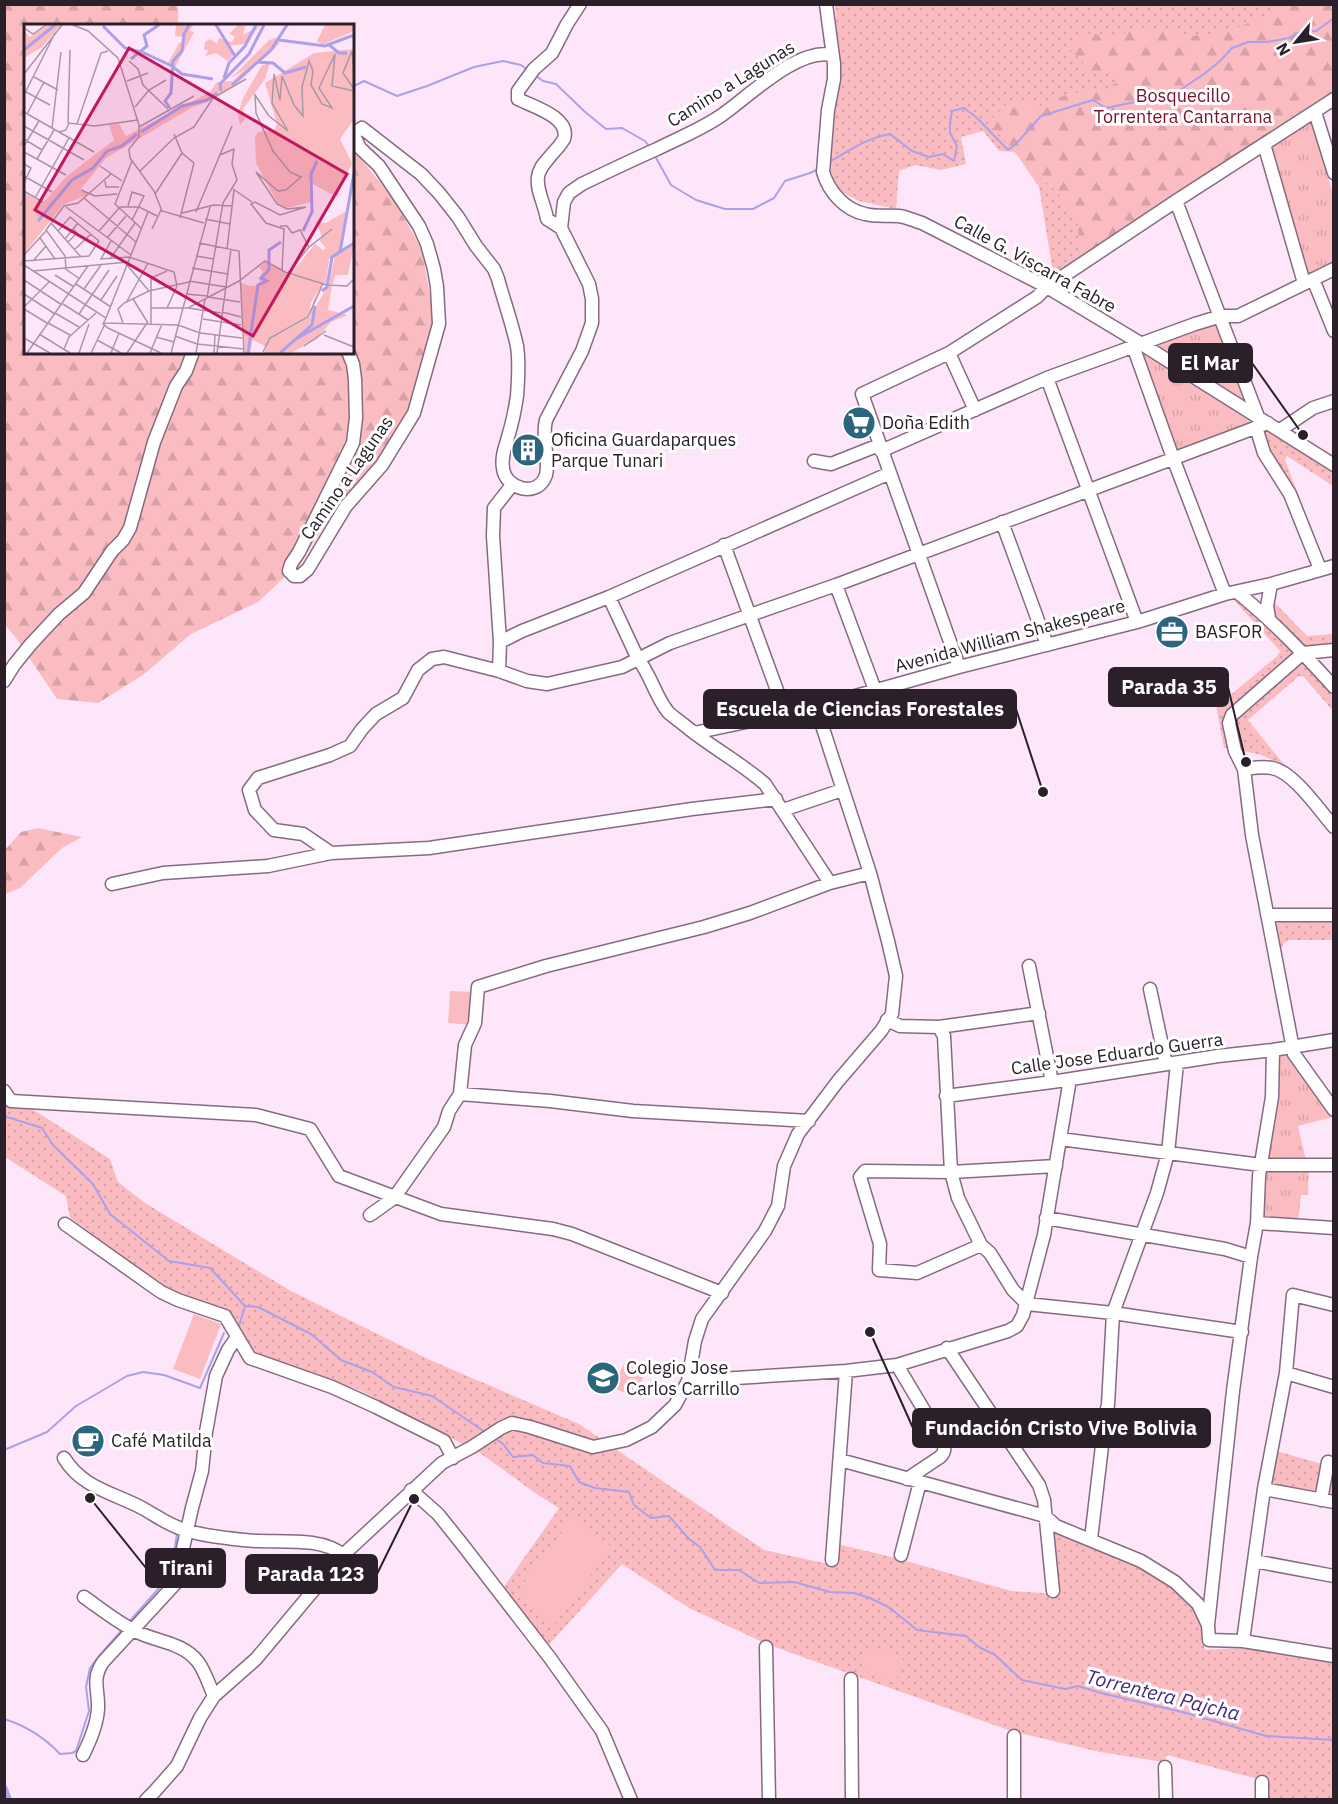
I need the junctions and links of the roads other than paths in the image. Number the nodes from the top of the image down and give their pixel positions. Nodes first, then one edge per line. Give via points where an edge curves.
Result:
1 (580, 4) edge
2 (824, 4) edge
3 (832, 55) junction
4 (1334, 99) edge
5 (1315, 112) junction
6 (354, 133) edge
7 (354, 136) edge
8 (1264, 144) junction
9 (1334, 173) edge
10 (1176, 201) junction
11 (561, 228) junction
12 (1334, 269) edge
13 (1308, 281) junction
14 (1047, 287) junction
15 (1221, 316) junction
16 (1334, 331) edge
17 (1136, 345) junction
18 (949, 353) junction
19 (192, 354) edge
20 (349, 354) edge
21 (1047, 378) junction
22 (1334, 401) edge
23 (975, 410) junction
24 (1260, 422) junction
25 (1280, 430) junction
26 (880, 448) junction
27 (1173, 458) junction
28 (814, 461) dead end
29 (1334, 465) edge
30 (890, 473) junction
31 (512, 485) junction
32 (1088, 490) junction
33 (1002, 522) junction
34 (724, 545) junction
35 (918, 554) junction
36 (1334, 566) edge
37 (1320, 569) junction
38 (1271, 584) junction
39 (836, 585) junction
40 (1231, 593) junction
41 (609, 597) junction
42 (749, 615) junction
43 (1269, 618) junction
44 (1137, 622) junction
45 (500, 642) junction
46 (1047, 645) junction
47 (1334, 650) edge
48 (1303, 653) junction
49 (638, 659) junction
50 (959, 667) junction
51 (499, 671) junction
52 (4, 681) edge
53 (1334, 687) edge
54 (875, 690) junction
55 (816, 707) junction
56 (786, 715) junction
57 (694, 733) junction
58 (1244, 769) junction
59 (842, 790) junction
60 (779, 805) junction
61 (1334, 827) edge
62 (331, 853) junction
63 (870, 873) junction
64 (830, 883) junction
65 (112, 884) dead end
66 (1267, 915) junction
67 (1334, 915) edge
68 (1029, 966) dead end
69 (1150, 989) dead end
70 (1039, 1013) junction
71 (887, 1020) junction
72 (939, 1027) junction
73 (1332, 1042) edge
74 (1293, 1046) junction
75 (1273, 1050) junction
76 (1172, 1063) junction
77 (1070, 1079) junction
78 (1052, 1082) junction
79 (4, 1091) edge
80 (460, 1095) junction
81 (946, 1096) junction
82 (1334, 1110) edge
83 (809, 1121) junction
84 (1060, 1139) junction
85 (1167, 1153) junction
86 (1261, 1165) junction
87 (1334, 1165) edge
88 (1056, 1166) junction
89 (951, 1172) junction
90 (394, 1198) junction
91 (370, 1215) dead end
92 (1046, 1218) junction
93 (1257, 1223) junction
94 (65, 1224) dead end
95 (1334, 1228) edge
96 (1142, 1235) junction
97 (981, 1245) junction
98 (1251, 1257) junction
99 (722, 1293) junction
100 (1297, 1296) junction
101 (1334, 1296) edge
102 (1027, 1304) junction
103 (1334, 1305) edge
104 (1113, 1313) junction
105 (1242, 1332) junction
106 (237, 1337) junction
107 (947, 1348) junction
108 (897, 1365) junction
109 (846, 1371) junction
110 (1286, 1373) junction
111 (688, 1381) junction
112 (1334, 1387) edge
113 (64, 1458) dead end
114 (453, 1458) junction
115 (840, 1460) junction
116 (1334, 1464) edge
117 (907, 1479) junction
118 (920, 1482) junction
119 (1264, 1489) junction
120 (411, 1490) junction
121 (1327, 1501) edge
122 (1045, 1516) junction
123 (187, 1531) junction
124 (1091, 1539) junction
125 (343, 1555) junction
126 (901, 1556) dead end
127 (832, 1560) dead end
128 (1254, 1561) junction
129 (1334, 1576) edge
130 (1053, 1591) dead end
131 (84, 1598) dead end
132 (1208, 1625) junction
133 (132, 1630) junction
134 (1243, 1641) junction
135 (766, 1647) dead end
136 (1334, 1656) edge
137 (851, 1679) dead end
138 (214, 1696) junction
139 (1014, 1736) dead end
140 (83, 1755) dead end
141 (1166, 1767) dead end
142 (1262, 1782) dead end
143 (146, 1800) edge
144 (631, 1800) edge
145 (769, 1800) edge
146 (852, 1800) edge
147 (1014, 1800) edge
148 (1166, 1800) edge
149 (1262, 1800) edge

1 - 11 street via 552,53 518,91 518,99 554,116 564,128 561,144 539,169 537,181 547,219
2 - 3 street, Calle G. Viscarra Fabre
3 - 11 street, Camino a Lagunas via 824,53 795,63 702,128 582,184 564,202
3 - 14 street, Calle G. Viscarra Fabre via 834,79 823,166 834,194 864,214 901,216 922,223
4 - 5 street
5 - 8 street
5 - 9 street
6 - 31 street, Camino a Lagunas via 362,128 421,174 458,217 494,269 517,348 517,394 503,457 504,475
7 - 20 street, Camino a Lagunas via 360,148 379,166 427,244 435,269 439,324 414,412 382,465 346,507 308,569 294,576 289,571 291,564 353,443 355,379
8 - 10 street
8 - 13 street
10 - 14 street
10 - 15 street
11 - 31 street via 589,284 592,323 546,420 543,481 525,490
12 - 13 street
13 - 15 street via 1238,316
13 - 16 street
14 - 17 street, Calle G. Viscarra Fabre
14 - 18 street
15 - 17 street
15 - 24 street
17 - 21 street
17 - 24 street, Calle G. Viscarra Fabre
17 - 27 street
18 - 23 street
18 - 26 street via 862,394
19 - 52 street via 154,442 126,534 84,593 58,614
21 - 23 street
21 - 32 street
22 - 25 street via 1313,408
23 - 26 street
24 - 25 street, Calle G. Viscarra Fabre
24 - 27 street
24 - 37 street via 1263,453 1290,494
25 - 29 street, Calle G. Viscarra Fabre
26 - 28 street via 831,464
26 - 30 street
27 - 32 street
27 - 40 street
30 - 34 street
30 - 35 street
31 - 45 street via 494,508
32 - 33 street
32 - 44 street
33 - 35 street
33 - 46 street
34 - 41 street
34 - 42 street
35 - 39 street
35 - 50 street
36 - 37 street, Avenida William Shakespeare
37 - 38 street, Avenida William Shakespeare
38 - 40 street, Avenida William Shakespeare
38 - 43 street
39 - 42 street
39 - 54 street
40 - 43 street
40 - 44 street, Avenida William Shakespeare
41 - 45 street
41 - 49 street
42 - 49 street via 670,643
42 - 56 street
43 - 48 street
44 - 46 street, Avenida William Shakespeare
45 - 51 street
46 - 50 street, Avenida William Shakespeare
47 - 48 street
48 - 53 street
48 - 58 street via 1229,718 1235,751
49 - 51 street via 622,667 547,684
49 - 57 street via 669,712
50 - 54 street, Avenida William Shakespeare
51 - 62 street via 444,657 432,659 418,670 403,698 376,714 350,746 258,778 249,790 255,810 274,830 303,834
54 - 55 street, Avenida William Shakespeare
55 - 56 street, Avenida William Shakespeare
55 - 59 street
56 - 57 street, Avenida William Shakespeare
57 - 60 street via 765,784
58 - 61 street via 1273,768 1283,772
58 - 66 street
59 - 60 street
59 - 63 street
60 - 62 street via 692,809 429,848
60 - 64 street
62 - 65 street via 268,866 163,873
63 - 64 street
63 - 71 street via 896,976 892,1014
64 - 80 street via 704,927 478,987 476,1023 465,1045
66 - 67 street
66 - 74 street
68 - 70 street
69 - 76 street
70 - 72 street
70 - 78 street
71 - 72 street via 900,1026
71 - 83 street
72 - 81 street via 944,1036
73 - 74 street, Calle Jose Eduardo Guerra
74 - 75 street, Calle Jose Eduardo Guerra
74 - 82 street via 1294,1054
75 - 76 street, Calle Jose Eduardo Guerra
75 - 86 street via 1272,1097
76 - 77 street, Calle Jose Eduardo Guerra
76 - 85 street
77 - 78 street, Calle Jose Eduardo Guerra
77 - 84 street
78 - 81 street, Calle Jose Eduardo Guerra
79 - 90 street via 11,1101 256,1115 310,1129 339,1176
80 - 83 street via 633,1111
80 - 90 street via 444,1127
81 - 89 street
83 - 99 street via 798,1134 784,1166 778,1206
84 - 85 street
84 - 88 street
85 - 86 street
85 - 96 street
86 - 87 street
86 - 93 street
88 - 89 street
88 - 92 street
89 - 97 street via 958,1198
89 - 97 street via 865,1172 860,1177 880,1244 879,1270 917,1273
90 - 91 street
90 - 99 street via 441,1214 572,1234
92 - 96 street
92 - 102 street
93 - 95 street
93 - 98 street
94 - 106 street via 161,1292 225,1316
96 - 98 street
96 - 104 street
97 - 102 street
98 - 105 street
99 - 111 street via 702,1319
100 - 101 street
100 - 103 street
100 - 110 street
102 - 104 street
102 - 107 street via 1017,1326 1008,1331
104 - 105 street
104 - 124 street via 1108,1405
105 - 132 street
106 - 114 street via 250,1358 376,1407 444,1441
106 - 123 street via 216,1376 202,1471
107 - 108 street
107 - 122 street via 1039,1485
108 - 109 street
108 - 117 street via 945,1448 940,1457
109 - 111 street
109 - 115 street
110 - 112 street
110 - 119 street
111 - 114 street via 675,1405 652,1426 626,1440 592,1447 513,1423
113 - 123 street via 82,1479 99,1490
114 - 120 street via 442,1462
115 - 117 street
115 - 127 street
116 - 121 street via 1328,1462
117 - 118 street
118 - 122 street
118 - 126 street
119 - 121 street
119 - 128 street
120 - 125 street
120 - 144 street via 438,1514 462,1544 602,1731
122 - 124 street via 1056,1526
122 - 130 street
123 - 125 street via 246,1541 317,1543
123 - 133 street via 175,1584
124 - 132 street via 1141,1561 1175,1582 1198,1604
125 - 138 street via 256,1659
128 - 129 street
128 - 134 street
131 - 133 street
132 - 134 street via 1209,1640
133 - 138 street via 189,1653 199,1663
133 - 140 street via 99,1669 95,1686 98,1708
134 - 136 street
135 - 145 street
137 - 146 street
138 - 143 street via 177,1766
139 - 147 street
141 - 148 street
142 - 149 street

